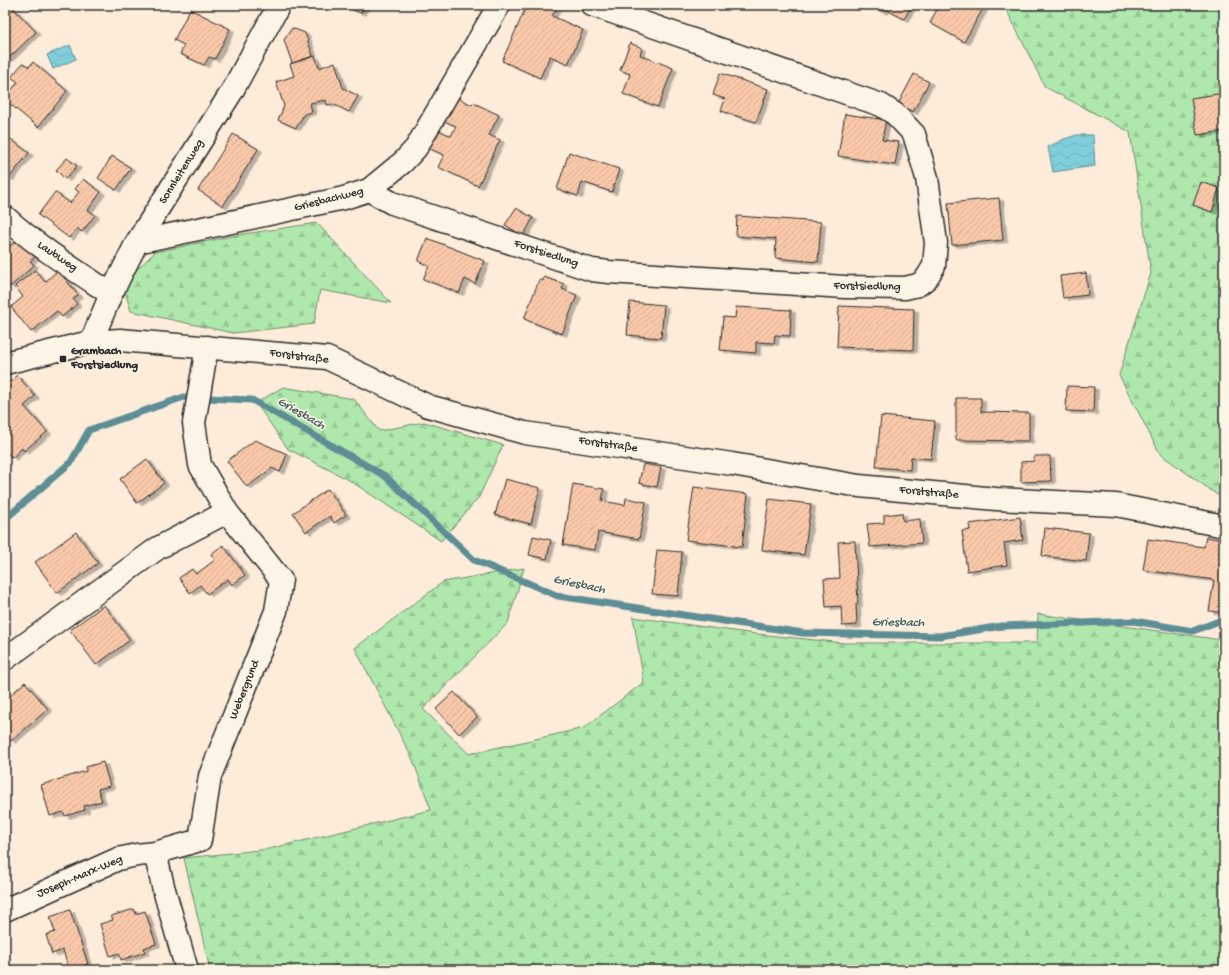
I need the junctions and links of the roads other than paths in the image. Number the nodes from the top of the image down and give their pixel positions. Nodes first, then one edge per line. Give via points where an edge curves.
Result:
1 (279, 5) edge
2 (499, 5) edge
3 (592, 5) edge
4 (369, 190) junction
5 (5, 217) edge
6 (137, 242) junction
7 (111, 294) junction
8 (91, 342) junction
9 (207, 347) junction
10 (5, 362) edge
11 (227, 512) junction
12 (1224, 526) edge
13 (5, 659) edge
14 (155, 853) junction
15 (5, 910) edge
16 (187, 970) edge

1 - 6 street, Sonnleitenweg via 231,93
2 - 4 street, Griesbachweg via 416,148
3 - 4 street, Forstsiedlung via 881,105 895,114 914,134 927,178 936,242 934,266 926,279 905,288 852,287 592,270 392,203
4 - 6 street, Griesbachweg via 344,198
5 - 7 street, Laubweg via 22,233
6 - 7 street, Sonnleitenweg
7 - 8 street, Sonnleitenweg
8 - 9 street, Forststraße via 120,340
8 - 10 street, Forststraße
9 - 11 street, Webergrund via 194,423 200,465
9 - 12 street, Forststraße via 327,358 428,406 525,433 859,486 996,499 1116,505
11 - 13 street via 158,548
11 - 14 street, Webergrund via 281,580 276,611 210,776 200,840
14 - 15 street, Joseph-Marx-Weg via 118,859
14 - 16 street

